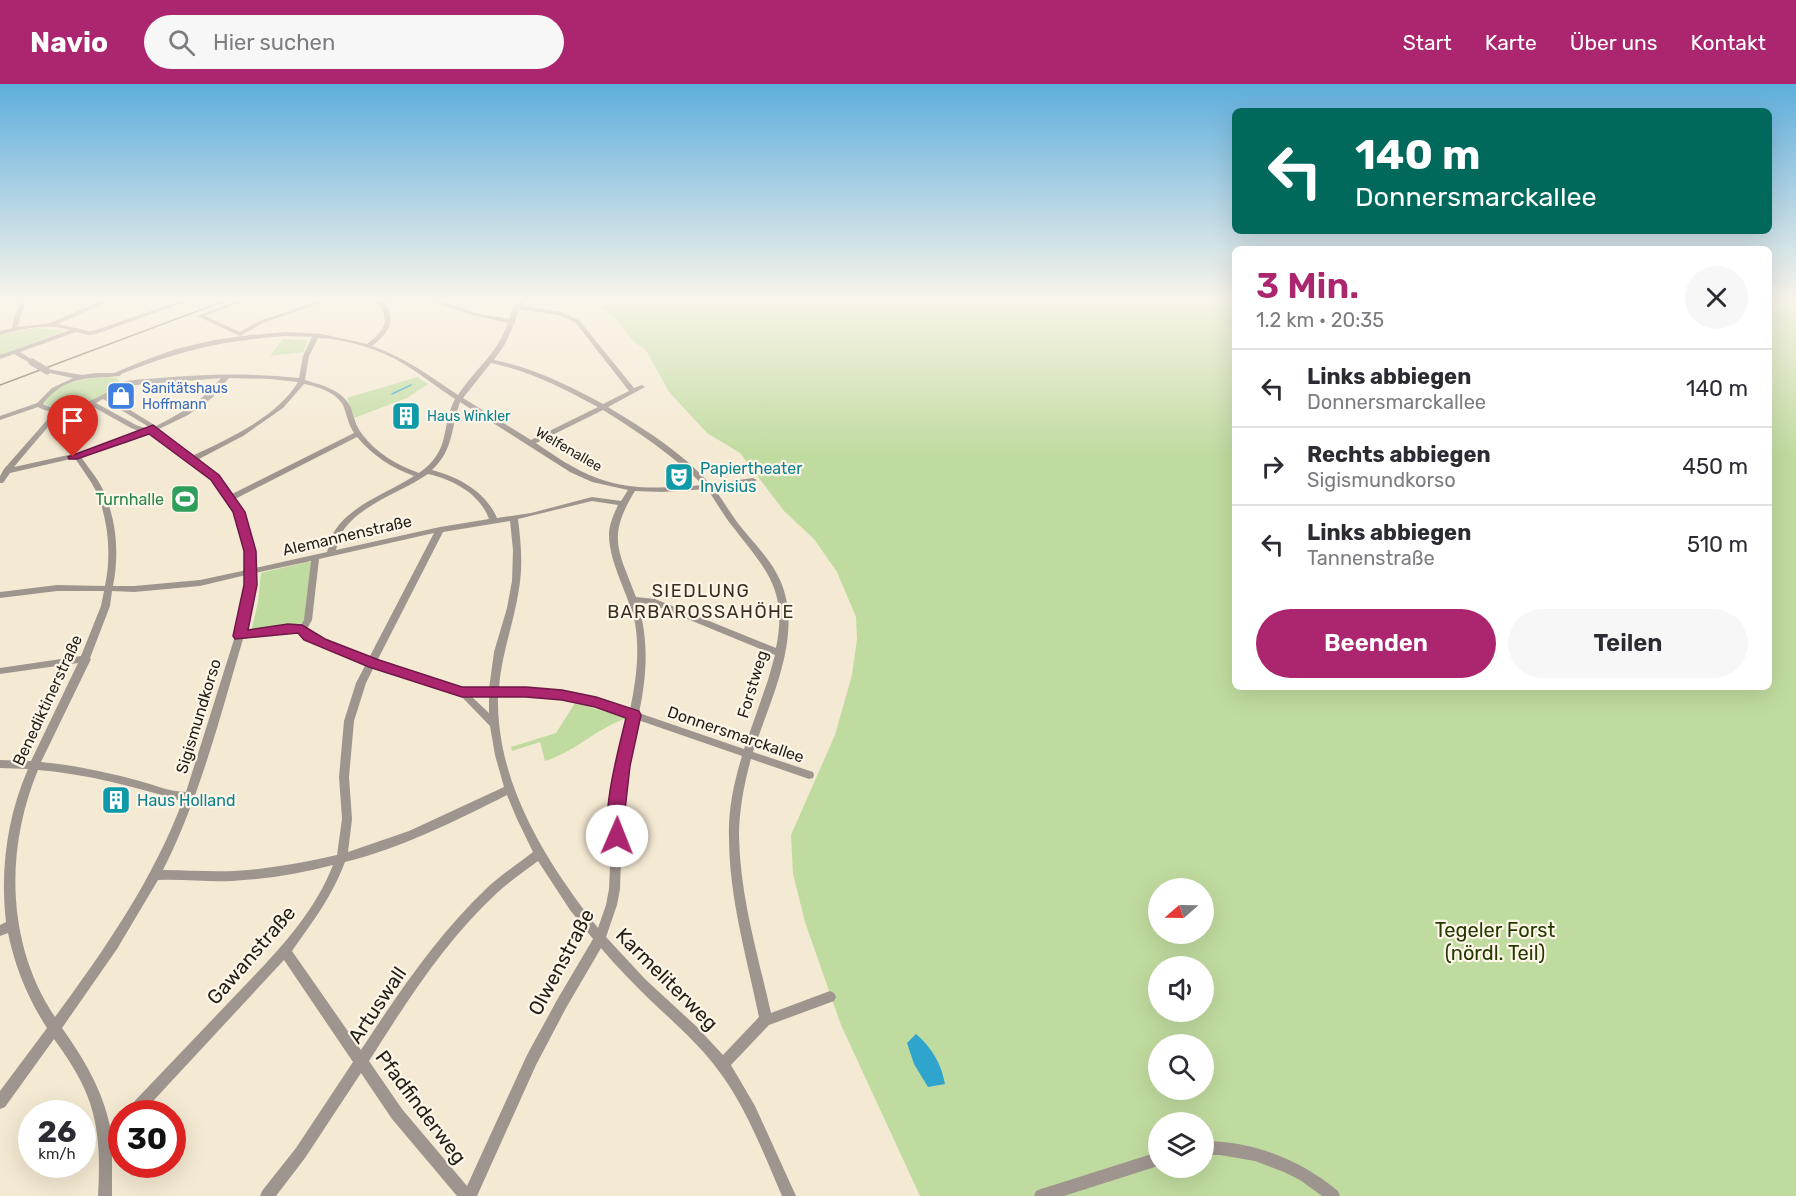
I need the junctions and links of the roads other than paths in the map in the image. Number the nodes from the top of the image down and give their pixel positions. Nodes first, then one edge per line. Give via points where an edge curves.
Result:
1 (15, 352) joint
2 (176, 352) edge
3 (308, 352) edge
4 (385, 352) edge
5 (497, 352) edge
6 (601, 352) edge
7 (0, 357) edge
8 (490, 362) junction
9 (49, 372) junction
10 (114, 375) junction
11 (86, 377) junction
12 (226, 377) junction
13 (303, 381) junction
14 (123, 384) junction
15 (642, 387) dead end
16 (53, 389) junction
17 (633, 392) junction
18 (104, 397) junction
19 (460, 398) junction
20 (91, 403) junction
21 (39, 404) junction
22 (602, 408) junction
23 (60, 410) junction
24 (0, 418) edge
25 (151, 431) junction
26 (358, 434) junction
27 (531, 443) junction
28 (77, 456) junction
29 (192, 459) junction
30 (7, 471) junction
31 (423, 474) junction
32 (753, 480) dead end
33 (0, 481) edge
34 (608, 485) junction
35 (708, 486) junction
36 (632, 489) junction
37 (231, 498) junction
38 (592, 499) junction
39 (622, 503) junction
40 (514, 518) junction
41 (494, 521) junction
42 (440, 530) junction
43 (331, 554) junction
44 (315, 558) junction
45 (251, 573) junction
46 (108, 589) junction
47 (0, 595) edge
48 (633, 600) junction
49 (302, 629) junction
50 (240, 636) junction
51 (779, 653) junction
52 (86, 660) junction
53 (371, 662) junction
54 (0, 671) edge
55 (462, 692) junction
56 (494, 692) junction
57 (634, 715) junction
58 (494, 724) junction
59 (747, 754) junction
60 (0, 764) edge
61 (34, 764) junction
62 (809, 775) dead end
63 (508, 789) junction
64 (190, 796) junction
65 (538, 855) junction
66 (340, 860) junction
67 (154, 875) junction
68 (12, 925) junction
69 (0, 931) edge
70 (599, 939) junction
71 (285, 951) junction
72 (830, 997) dead end
73 (766, 1019) junction
74 (54, 1027) junction
75 (362, 1062) junction
76 (722, 1065) junction
77 (145, 1100) edge
78 (0, 1102) edge
79 (108, 1138) edge
80 (105, 1139) junction
81 (1214, 1149) edge
82 (1148, 1162) edge
83 (105, 1196) edge
84 (267, 1196) edge
85 (468, 1196) edge
86 (789, 1196) edge
87 (1041, 1196) edge
88 (1333, 1196) edge

1 - 7 street
1 - 9 street, bridge
2 - 10 street, Welfenallee
3 - 13 street
4 - 19 street, Welfenallee
5 - 8 street
6 - 17 street
8 - 19 street
8 - 22 street, Forstweg via 543,376
9 - 11 street
9 - 16 street
10 - 11 street, Welfenallee
10 - 14 street via 122,377
11 - 16 street
12 - 13 street
12 - 14 street
12 - 25 street via 205,399
13 - 26 street via 326,388 344,401
13 - 29 street via 286,402 261,422
14 - 18 street
15 - 17 street
16 - 21 street
17 - 22 street
18 - 20 street
18 - 25 street, Sigismundkorso
19 - 27 street, Welfenallee
19 - 31 street via 445,448
20 - 23 street
20 - 25 street, Sigismundkorso via 131,426
21 - 23 street via 44,409
21 - 24 street
22 - 27 street
22 - 35 street, Forstweg via 664,447
23 - 30 street
25 - 28 street
25 - 29 street, Sigismundkorso
26 - 31 street via 391,463
26 - 37 street
27 - 34 street, Welfenallee via 583,476
28 - 30 street
28 - 46 street, Benediktinerstraße via 92,476 109,520 112,554
29 - 37 street, Sigismundkorso
30 - 33 street
31 - 41 street via 449,478 468,489
31 - 43 street via 355,514 339,532
32 - 35 street, Welfenallee
34 - 36 street, Welfenallee
34 - 38 street
35 - 36 street, Welfenallee
35 - 51 street, Forstweg via 766,562 777,584 783,609
36 - 39 street, Olwenstraße
37 - 45 street, Sigismundkorso via 246,531
38 - 39 street
38 - 40 street, Alemannenstraße
39 - 48 street, Olwenstraße via 615,516 613,538
40 - 41 street, Alemannenstraße
40 - 56 street, Karmeliterweg via 516,579
41 - 42 street, Alemannenstraße
42 - 43 street, Alemannenstraße
42 - 53 street, Gawanstraße
43 - 44 street, Alemannenstraße
44 - 45 street, Alemannenstraße
44 - 49 street via 308,620
45 - 46 street, Alemannenstraße via 178,586
45 - 50 street, Sigismundkorso
46 - 47 street, Alemannenstraße via 57,588
46 - 52 street, Benediktinerstraße
48 - 51 street via 642,598 662,604
48 - 57 street, Olwenstraße via 642,646
49 - 50 street
49 - 53 street, Donnersmarckallee via 309,637
50 - 64 street, Sigismundkorso
51 - 59 street, Forstweg
52 - 54 street
52 - 61 street, Benediktinerstraße
53 - 55 street, Donnersmarckallee
53 - 66 street, Gawanstraße via 354,704 346,742 348,819
55 - 56 street, Donnersmarckallee
55 - 58 street
56 - 57 street, Donnersmarckallee via 562,695
56 - 58 street, Karmeliterweg
57 - 59 street, Donnersmarckallee
57 - 70 street, Olwenstraße via 618,792 618,874 614,899
58 - 63 street, Karmeliterweg
59 - 62 street, Donnersmarckallee
59 - 73 street, Forstweg via 736,811 734,860
60 - 61 street
61 - 64 street via 89,771
61 - 68 street, Benediktinerstraße via 12,847
63 - 65 street, Karmeliterweg
63 - 66 street via 419,834
64 - 67 street, Sigismundkorso
65 - 70 street, Karmeliterweg
65 - 75 street, Artuswall via 503,879 474,907 406,995
66 - 67 street via 243,876
66 - 71 street, Gawanstraße via 320,903
67 - 74 street, Sigismundkorso via 110,949
68 - 69 street
68 - 74 street, Benediktinerstraße via 29,980
70 - 76 street, Karmeliterweg via 697,1034
70 - 85 street, Olwenstraße via 528,1066
71 - 75 street, Pfadfinderweg
71 - 77 street, Gawanstraße
72 - 73 street
73 - 76 street
74 - 78 street, Sigismundkorso
74 - 80 street, Benediktinerstraße via 81,1064 92,1087
75 - 84 street, Artuswall via 308,1145
75 - 85 street, Pfadfinderweg via 412,1134
76 - 86 street, Karmeliterweg via 758,1126
79 - 80 street
80 - 83 street, Benediktinerstraße
81 - 88 street via 1240,1151 1273,1161
82 - 87 street

